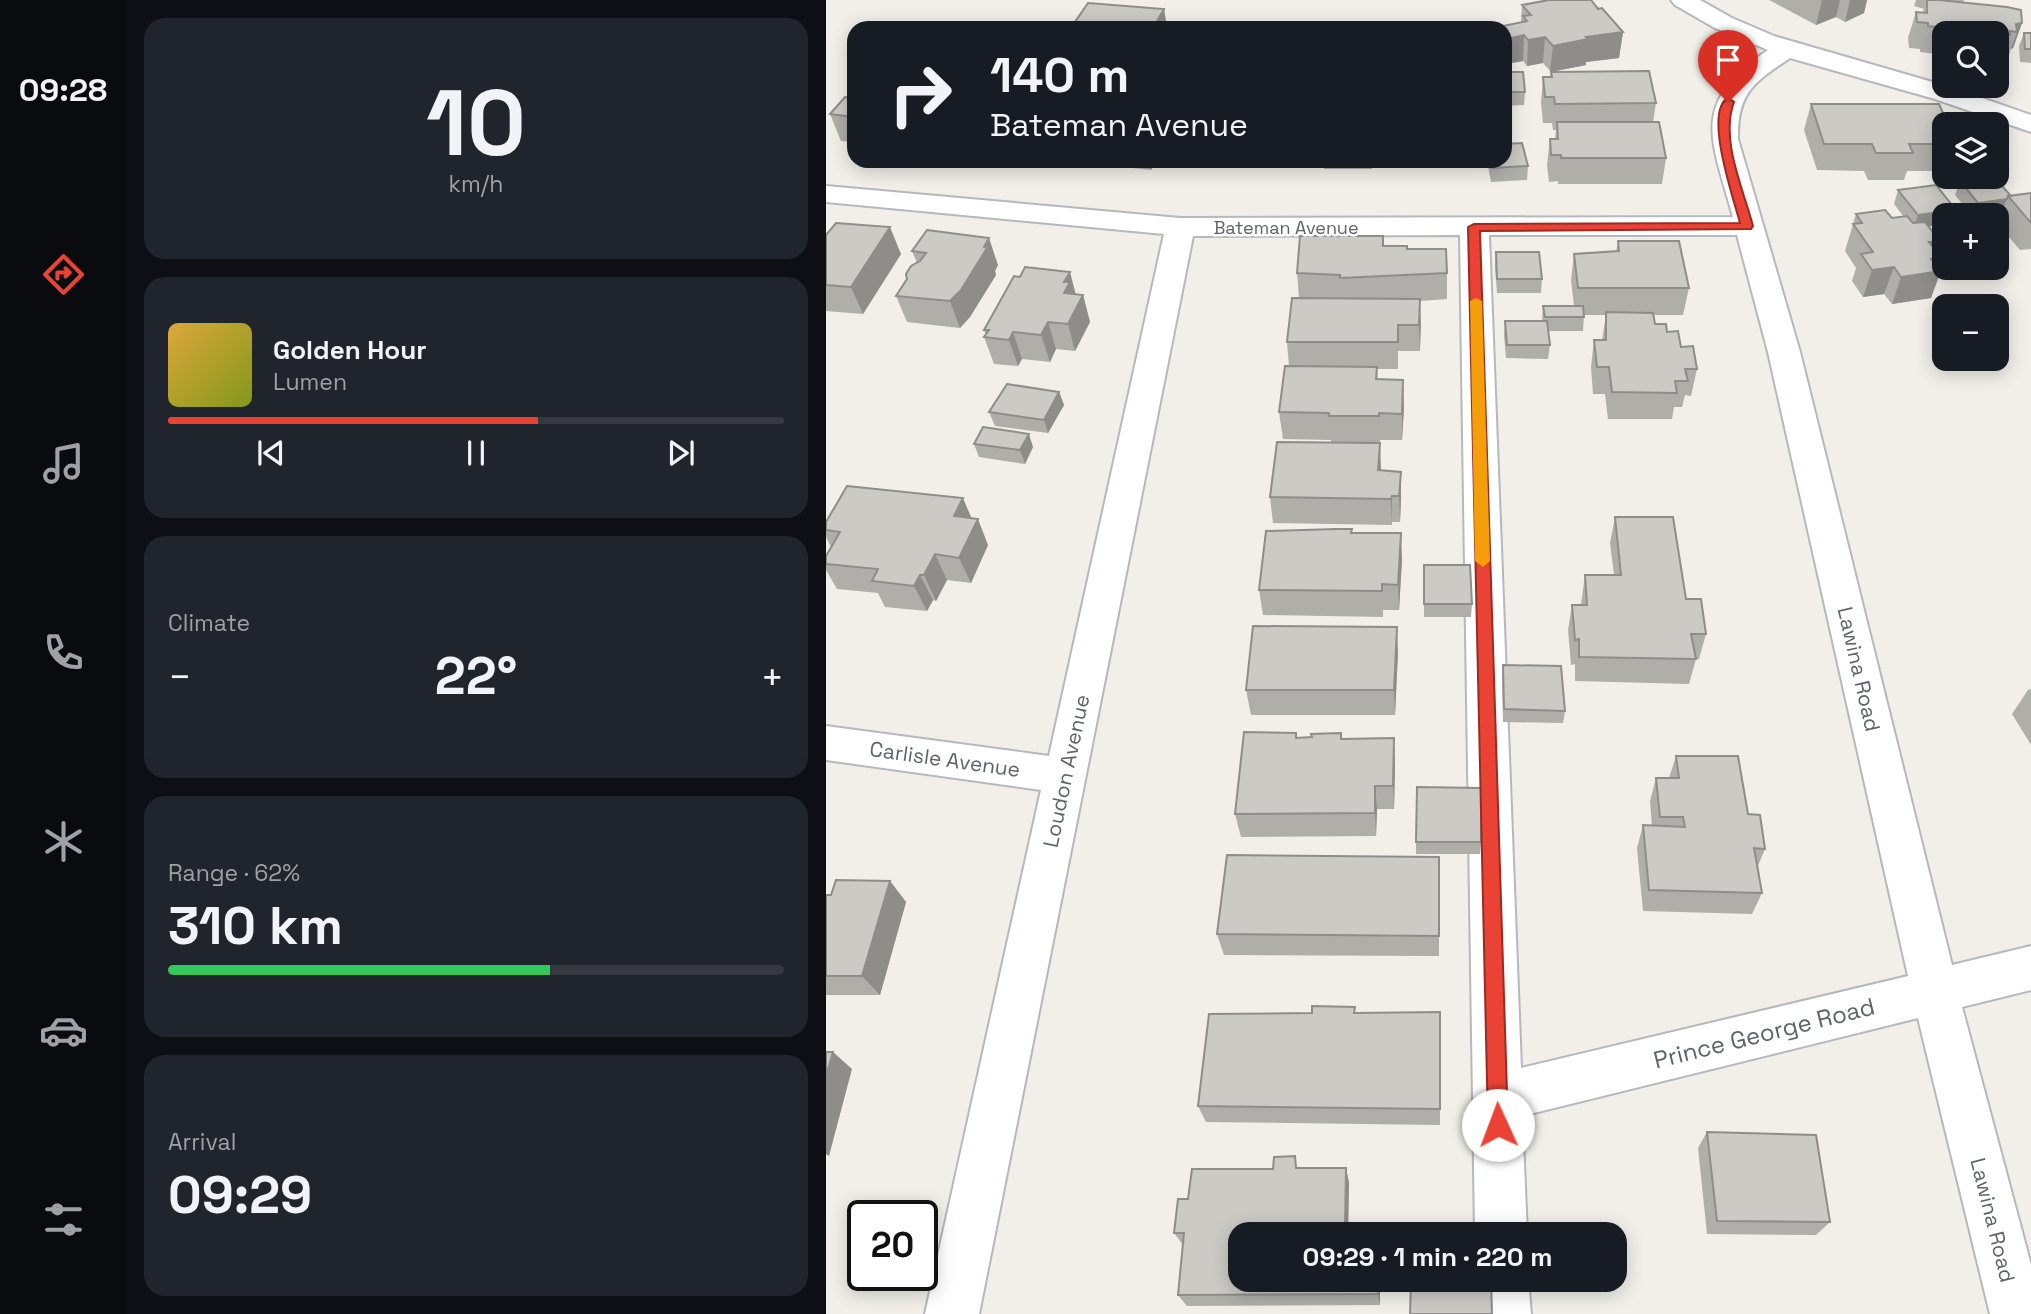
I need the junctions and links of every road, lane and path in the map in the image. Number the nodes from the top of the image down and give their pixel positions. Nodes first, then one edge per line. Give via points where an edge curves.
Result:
1 (1683, 0) edge
2 (1786, 49) junction
3 (1932, 90) edge
4 (2009, 93) edge
5 (2018, 93) dead end
6 (1956, 98) edge
7 (2031, 124) edge
8 (826, 194) edge
9 (1747, 226) junction
10 (1180, 227) junction
11 (1474, 227) junction
12 (826, 743) edge
13 (1065, 776) junction
14 (2031, 968) edge
15 (1935, 991) junction
16 (1497, 1098) junction
17 (1501, 1222) edge
18 (1503, 1292) edge
19 (952, 1314) edge
20 (1504, 1314) edge
21 (2017, 1314) edge

1 - 2 street via 1732,28
2 - 3 street
2 - 9 street, Lawina Road via 1736,88 1723,117
4 - 5 street
6 - 7 street
8 - 10 street, Bateman Avenue
9 - 11 street, Bateman Avenue
9 - 15 street, Lawina Road via 1784,352
10 - 11 street, Bateman Avenue
10 - 13 street, Loudon Avenue
11 - 16 street
12 - 13 street, Carlisle Avenue
13 - 19 street, Loudon Avenue
14 - 15 street, Prince George Road
15 - 16 street, Prince George Road
15 - 21 street, Lawina Road
16 - 17 street
18 - 20 street

